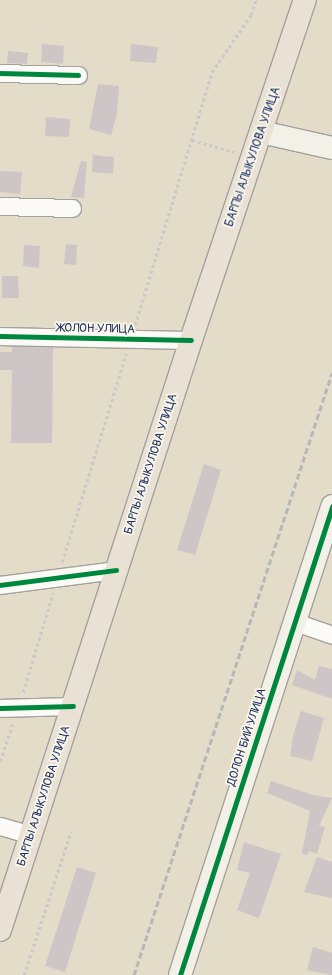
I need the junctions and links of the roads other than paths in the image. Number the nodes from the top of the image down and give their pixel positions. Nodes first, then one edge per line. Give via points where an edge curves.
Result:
1 (305, 0) edge
2 (0, 73) edge
3 (78, 75) dead end
4 (262, 132) junction
5 (332, 148) edge
6 (0, 206) edge
7 (72, 208) dead end
8 (0, 336) edge
9 (191, 340) junction
10 (332, 506) edge
11 (116, 570) junction
12 (0, 585) edge
13 (295, 622) junction
14 (332, 635) edge
15 (73, 706) junction
16 (0, 708) edge
17 (0, 826) edge
18 (31, 835) junction
19 (0, 930) edge
20 (180, 975) edge

1 - 4 main road, БАРПЫ АЛЫКУЛОВА УЛИЦА
2 - 3 street
4 - 5 street
4 - 9 main road, БАРПЫ АЛЫКУЛОВА УЛИЦА
6 - 7 street
8 - 9 street, ЖОЛОН УЛИЦА
9 - 11 main road, БАРПЫ АЛЫКУЛОВА УЛИЦА
10 - 13 street, ДОЛОН БИЙ УЛИЦА
11 - 12 street
11 - 15 main road, БАРПЫ АЛЫКУЛОВА УЛИЦА
13 - 14 street
13 - 20 street, ДОЛОН БИЙ УЛИЦА
15 - 16 street
15 - 18 main road, БАРПЫ АЛЫКУЛОВА УЛИЦА
17 - 18 street
18 - 19 main road, БАРПЫ АЛЫКУЛОВА УЛИЦА

